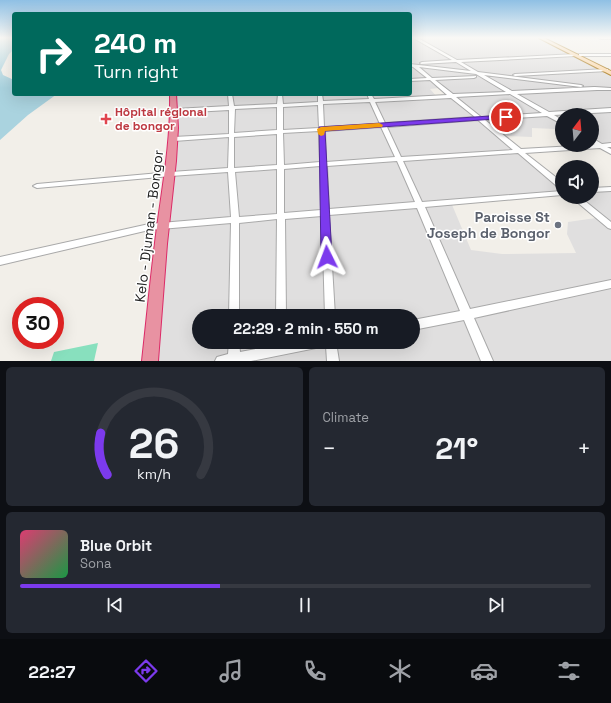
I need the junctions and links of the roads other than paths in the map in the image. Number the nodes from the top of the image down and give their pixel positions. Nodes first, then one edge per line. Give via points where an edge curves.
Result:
1 (447, 55) edge
2 (578, 55) junction
3 (611, 55) edge
4 (458, 61) junction
5 (412, 64) edge
6 (412, 64) edge
7 (412, 65) edge
8 (610, 71) edge
9 (483, 75) junction
10 (493, 76) junction
11 (429, 78) junction
12 (412, 80) edge
13 (599, 88) junction
14 (611, 89) edge
15 (512, 92) junction
16 (450, 95) junction
17 (174, 96) edge
18 (230, 96) edge
19 (280, 96) edge
20 (410, 96) edge
21 (412, 96) edge
22 (370, 97) edge
23 (320, 98) edge
24 (281, 104) junction
25 (232, 107) junction
26 (611, 110) edge
27 (175, 111) junction
28 (549, 114) junction
29 (480, 118) junction
30 (555, 118) edge
31 (384, 125) junction
32 (321, 129) junction
33 (280, 132) junction
34 (231, 135) junction
35 (174, 139) junction
36 (600, 145) junction
37 (611, 145) edge
38 (519, 150) junction
39 (611, 152) edge
40 (398, 159) junction
41 (322, 165) junction
42 (281, 167) junction
43 (231, 170) junction
44 (171, 174) junction
45 (555, 180) edge
46 (37, 186) dead end
47 (611, 189) edge
48 (599, 190) edge
49 (555, 194) edge
50 (584, 204) edge
51 (420, 205) junction
52 (324, 213) junction
53 (280, 217) junction
54 (235, 219) junction
55 (164, 226) junction
56 (611, 226) edge
57 (0, 261) edge
58 (611, 284) edge
59 (234, 309) edge
60 (281, 309) edge
61 (330, 309) edge
62 (467, 313) junction
63 (420, 323) edge
64 (234, 349) edge
65 (269, 349) edge
66 (332, 349) edge
67 (234, 360) edge
68 (150, 361) edge
69 (221, 361) edge
70 (333, 361) edge
71 (487, 361) edge

1 - 4 street
2 - 3 street
2 - 4 street
2 - 8 main road
4 - 5 street
4 - 9 street
6 - 9 street
7 - 11 street
8 - 10 street
9 - 10 street
9 - 11 street
9 - 15 street
10 - 13 street
11 - 12 street
11 - 16 street
13 - 14 street
13 - 15 street
15 - 16 street
15 - 28 street
16 - 21 street
16 - 29 street
17 - 27 highway, Kelo - Djuman - Bongor
18 - 25 street
19 - 24 street
20 - 22 street
22 - 23 street
22 - 31 street
23 - 24 street
23 - 32 street
24 - 25 street
24 - 33 street
25 - 27 street
25 - 34 street
26 - 28 street
27 - 35 highway, Kelo - Djuman - Bongor
28 - 29 street
28 - 30 street
29 - 31 street
29 - 38 street
31 - 32 street
31 - 40 street
32 - 33 street
32 - 41 street
33 - 34 street
33 - 42 street
34 - 35 street
34 - 43 street
35 - 44 highway, Kelo - Djuman - Bongor
36 - 37 street
36 - 38 street
36 - 39 street
38 - 40 street
38 - 45 street
40 - 41 street
40 - 51 street
41 - 42 street
41 - 52 street
42 - 43 street
42 - 53 street
43 - 44 street
43 - 54 street
44 - 46 street
44 - 55 highway, Kelo - Djuman - Bongor
47 - 48 street
49 - 51 street
50 - 56 street
51 - 52 street
51 - 62 street
52 - 53 street
52 - 61 street
53 - 54 street
53 - 60 street
54 - 55 street
54 - 59 street
55 - 57 street via 149,227
55 - 68 highway, Kelo - Djuman - Bongor
58 - 62 street via 545,300
62 - 63 street
62 - 71 street
64 - 67 street
65 - 67 street
66 - 70 street
67 - 69 street

